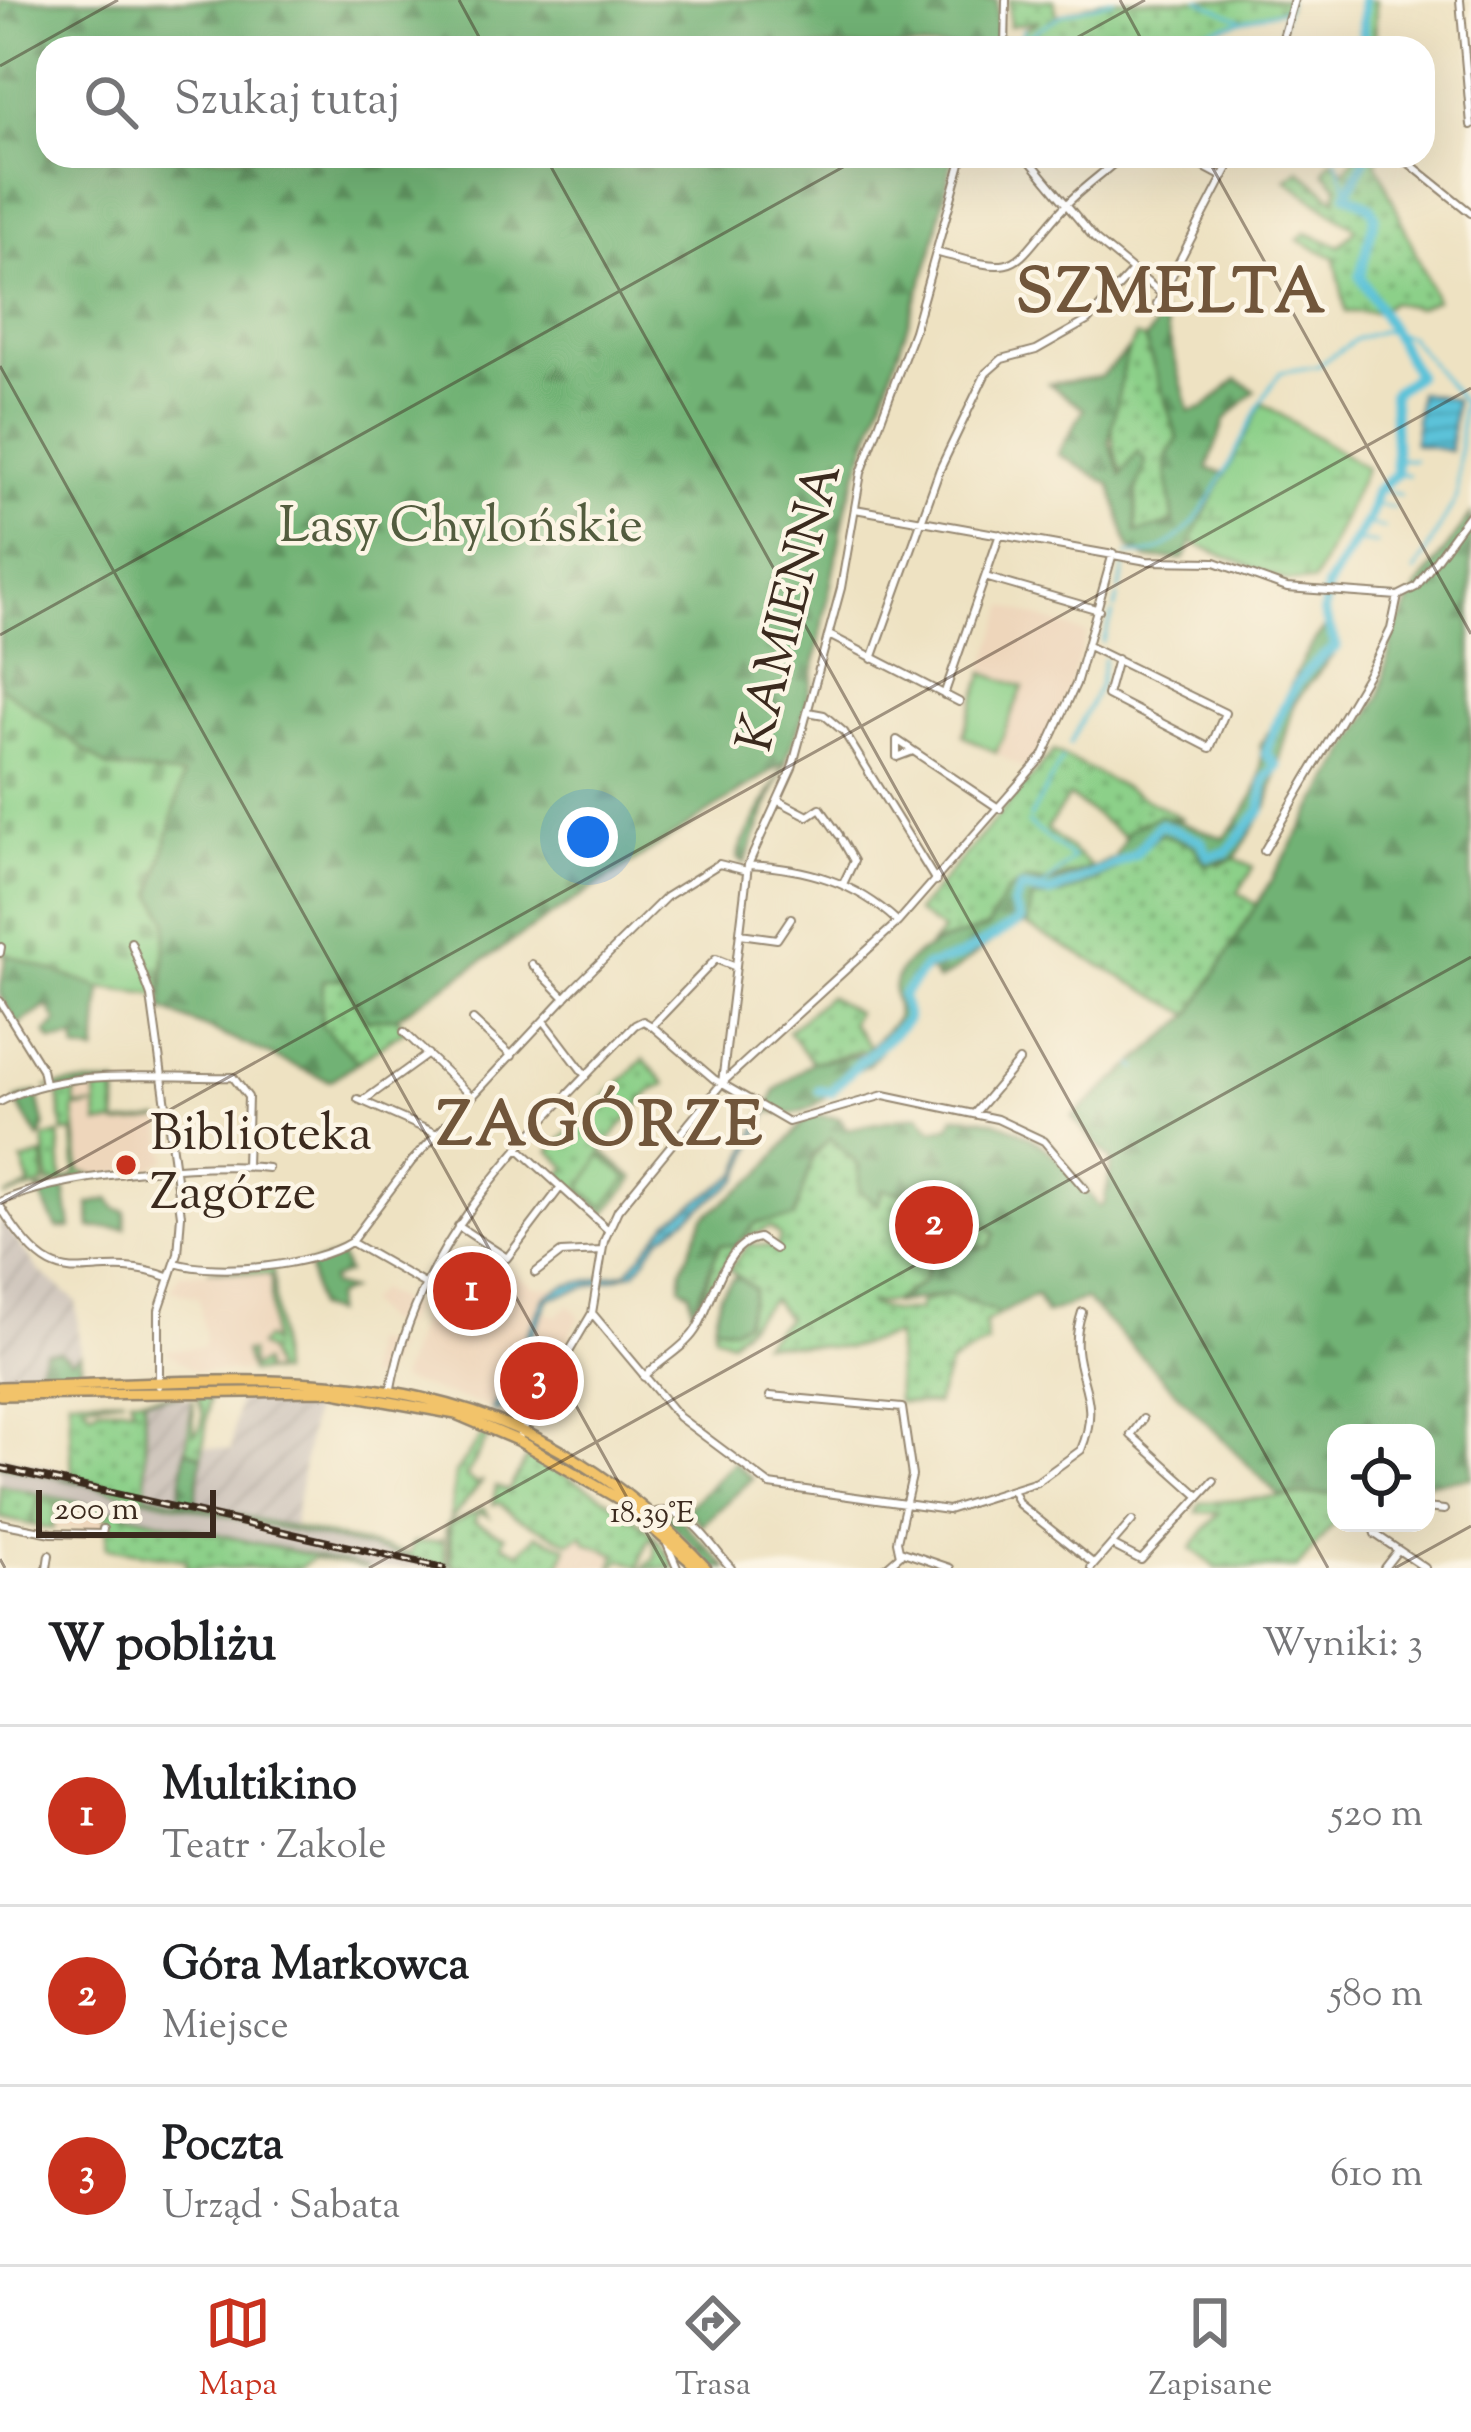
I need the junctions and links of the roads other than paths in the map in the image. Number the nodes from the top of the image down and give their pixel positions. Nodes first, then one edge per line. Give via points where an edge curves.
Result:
1 (1006, 0) edge
2 (1294, 0) edge
3 (1460, 0) edge
4 (1005, 36) edge
5 (1284, 36) edge
6 (1471, 125) edge
7 (960, 168) edge
8 (1035, 168) edge
9 (1108, 168) edge
10 (1206, 168) edge
11 (1228, 168) edge
12 (1415, 168) edge
13 (1223, 177) junction
14 (1064, 206) junction
15 (1471, 213) edge
16 (939, 253) junction
17 (1131, 273) junction
18 (1163, 295) junction
19 (1157, 304) dead end
20 (855, 509) junction
21 (1471, 512) edge
22 (924, 518) junction
23 (1000, 532) junction
24 (1113, 553) junction
25 (985, 577) junction
26 (1398, 596) junction
27 (1099, 610) junction
28 (829, 635) junction
29 (1088, 646) junction
30 (872, 658) junction
31 (1117, 659) junction
32 (944, 694) junction
33 (959, 702) dead end
34 (808, 712) junction
35 (913, 751) dead end
36 (779, 800) junction
37 (1000, 808) junction
38 (1264, 851) dead end
39 (747, 868) junction
40 (936, 881) junction
41 (843, 884) junction
42 (791, 918) dead end
43 (898, 922) junction
44 (740, 934) junction
45 (131, 943) dead end
46 (532, 964) dead end
47 (736, 968) junction
48 (565, 998) junction
49 (0, 1001) edge
50 (473, 1020) dead end
51 (545, 1022) junction
52 (652, 1026) junction
53 (404, 1032) dead end
54 (428, 1054) junction
55 (512, 1056) junction
56 (1019, 1061) dead end
57 (586, 1076) junction
58 (160, 1079) junction
59 (722, 1083) junction
60 (45, 1084) junction
61 (472, 1097) junction
62 (0, 1102) edge
63 (974, 1114) junction
64 (436, 1134) junction
65 (518, 1148) junction
66 (246, 1166) junction
67 (174, 1168) junction
68 (268, 1168) dead end
69 (560, 1187) junction
70 (1084, 1189) dead end
71 (0, 1204) edge
72 (458, 1226) junction
73 (607, 1228) junction
74 (351, 1242) junction
75 (775, 1249) dead end
76 (602, 1252) junction
77 (175, 1263) junction
78 (536, 1273) dead end
79 (168, 1277) junction
80 (423, 1283) junction
81 (1082, 1312) dead end
82 (592, 1313) junction
83 (644, 1376) junction
84 (159, 1385) junction
85 (0, 1391) edge
86 (389, 1394) junction
87 (770, 1396) dead end
88 (1143, 1419) dead end
89 (519, 1436) junction
90 (1214, 1481) dead end
91 (1013, 1490) junction
92 (1197, 1499) junction
93 (903, 1505) junction
94 (1435, 1509) edge
95 (1444, 1510) dead end
96 (651, 1514) junction
97 (1132, 1521) dead end
98 (0, 1523) edge
99 (103, 1529) dead end
100 (1374, 1532) edge
101 (662, 1533) junction
102 (1112, 1544) junction
103 (1399, 1550) junction
104 (900, 1551) junction
105 (49, 1555) dead end
106 (1093, 1566) edge
107 (47, 1568) edge
108 (677, 1568) edge
109 (702, 1568) edge
110 (730, 1568) edge
111 (885, 1568) edge
112 (950, 1568) edge
113 (1384, 1568) edge
114 (1424, 1568) edge

1 - 4 street
2 - 5 street
3 - 6 street
7 - 16 street, KAMIENNA
8 - 14 street
9 - 14 street
10 - 13 street
11 - 13 street
12 - 15 street
13 - 18 street
14 - 16 street via 1018,262 993,267
14 - 17 street
16 - 20 street, KAMIENNA via 867,451
17 - 18 street
17 - 22 street via 1087,321 986,373
18 - 19 street
20 - 22 street
20 - 28 street, KAMIENNA
21 - 26 street via 1416,587
22 - 23 street
22 - 30 street
23 - 24 street
23 - 25 street
24 - 26 street via 1215,562 1287,589
24 - 27 street
25 - 27 street
25 - 32 street
26 - 38 street via 1372,666
27 - 29 street
28 - 30 street
28 - 34 street, KAMIENNA
29 - 31 street
29 - 37 street via 1052,743
30 - 32 street
31 - 31 street via 1226,713 1210,748 1107,695
32 - 33 street
34 - 36 street, KAMIENNA
34 - 40 street via 844,731
35 - 37 street
36 - 39 street, KAMIENNA
36 - 41 street via 808,816 820,808 854,861
37 - 40 street
39 - 41 street via 792,867
39 - 44 street, KAMIENNA
39 - 48 street via 719,864 689,879
40 - 43 street
41 - 43 street
42 - 44 street via 778,939
43 - 59 street
44 - 47 street, KAMIENNA
45 - 58 street via 151,995
46 - 48 street
47 - 52 street via 716,959
47 - 59 street, KAMIENNA
48 - 51 street
49 - 60 street
50 - 55 street
51 - 55 street
51 - 57 street
52 - 57 street via 635,1025
52 - 59 street
53 - 54 street
54 - 61 street
54 - 64 street via 361,1100
55 - 61 street
56 - 63 street
57 - 65 street
58 - 60 street
58 - 66 street via 242,1083
58 - 67 street
59 - 63 street via 796,1122 884,1095
59 - 73 street
60 - 62 street
61 - 64 street
63 - 70 street via 1028,1130
64 - 74 street
65 - 69 street
65 - 72 street
66 - 67 street
66 - 68 street
67 - 71 street via 32,1188
67 - 77 street via 182,1231
69 - 72 street via 507,1258
69 - 73 street
71 - 79 street via 44,1263
72 - 80 street
73 - 76 street
74 - 77 street via 297,1262
74 - 80 street
75 - 83 street via 759,1238 742,1245 696,1331
76 - 78 street via 561,1253
76 - 82 street
77 - 79 street
79 - 84 street via 159,1310
80 - 86 street
81 - 91 street via 1072,1342 1089,1395 1087,1435 1070,1463
82 - 83 street
82 - 89 street
83 - 93 street via 679,1417 770,1485
84 - 85 main road
84 - 86 main road via 306,1381
86 - 89 main road via 473,1408
87 - 93 street via 902,1408 912,1476
88 - 92 street via 1131,1436
89 - 96 main road
89 - 101 main road
90 - 92 street
91 - 93 street via 947,1510
91 - 106 street via 1018,1504
92 - 102 street via 1141,1560
93 - 104 street
94 - 95 street
96 - 109 main road
96 - 110 street via 682,1514
97 - 102 street
98 - 99 street via 52,1533
100 - 103 street
101 - 108 street
101 - 109 main road
102 - 106 street
103 - 113 street
103 - 114 street
104 - 111 street
104 - 112 street
105 - 107 street

